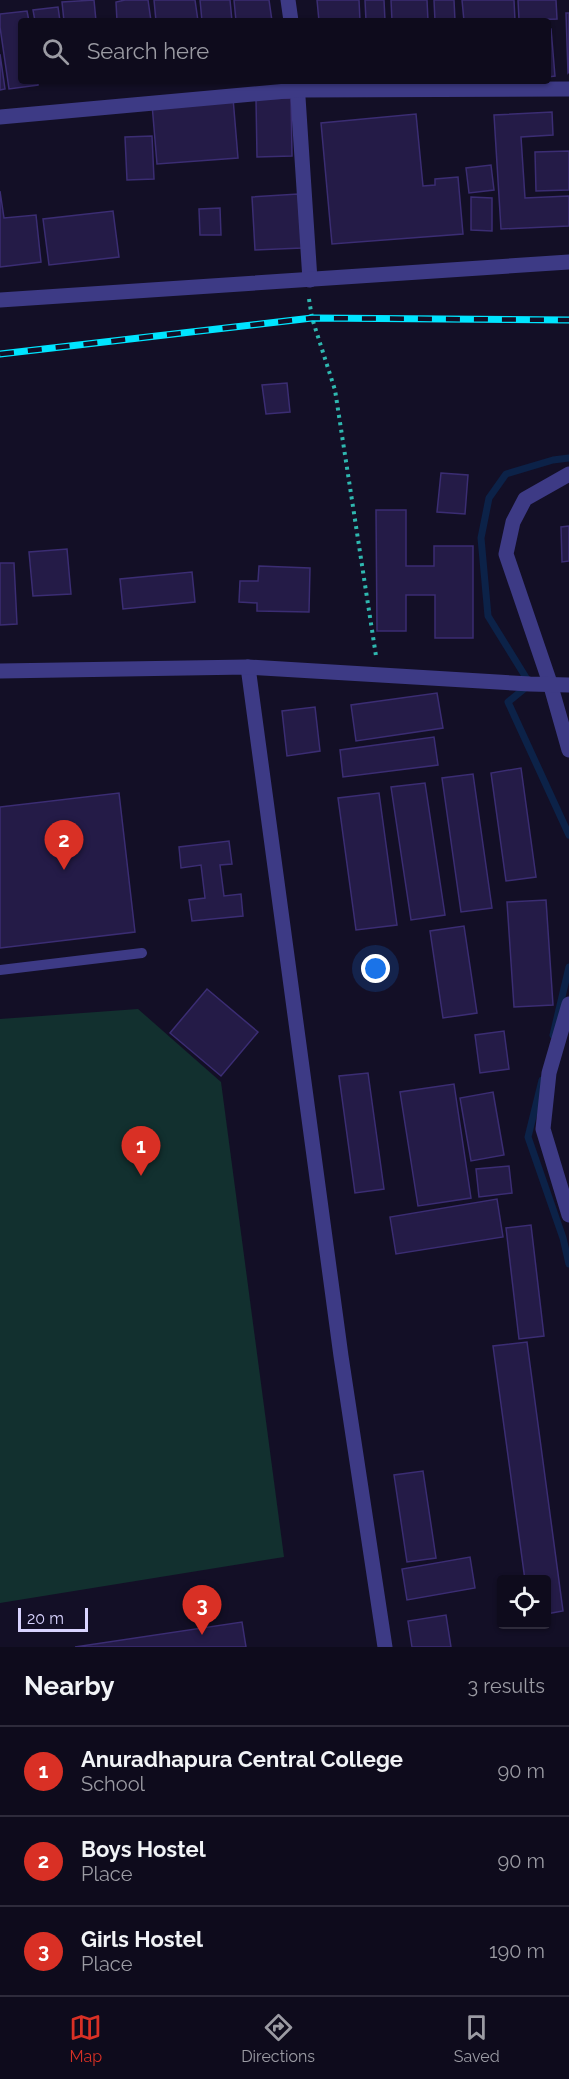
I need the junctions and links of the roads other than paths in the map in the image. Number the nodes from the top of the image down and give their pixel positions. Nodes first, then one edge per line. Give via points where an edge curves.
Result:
1 (288, 0) edge
2 (291, 18) edge
3 (298, 85) edge
4 (569, 89) edge
5 (0, 117) edge
6 (569, 262) edge
7 (310, 280) junction
8 (0, 300) edge
9 (569, 474) edge
10 (248, 667) junction
11 (0, 671) edge
12 (550, 684) junction
13 (569, 685) edge
14 (569, 750) edge
15 (142, 953) dead end
16 (0, 970) edge
17 (569, 1004) edge
18 (569, 1215) edge
19 (385, 1647) edge

1 - 2 street
3 - 4 street
3 - 5 street
3 - 7 street
6 - 7 street
7 - 8 street
9 - 12 street via 525,499 513,522 506,554
10 - 11 street
10 - 12 street
10 - 19 street via 340,1356
12 - 13 street
12 - 14 street
15 - 16 lane
17 - 18 street via 549,1073 543,1129

